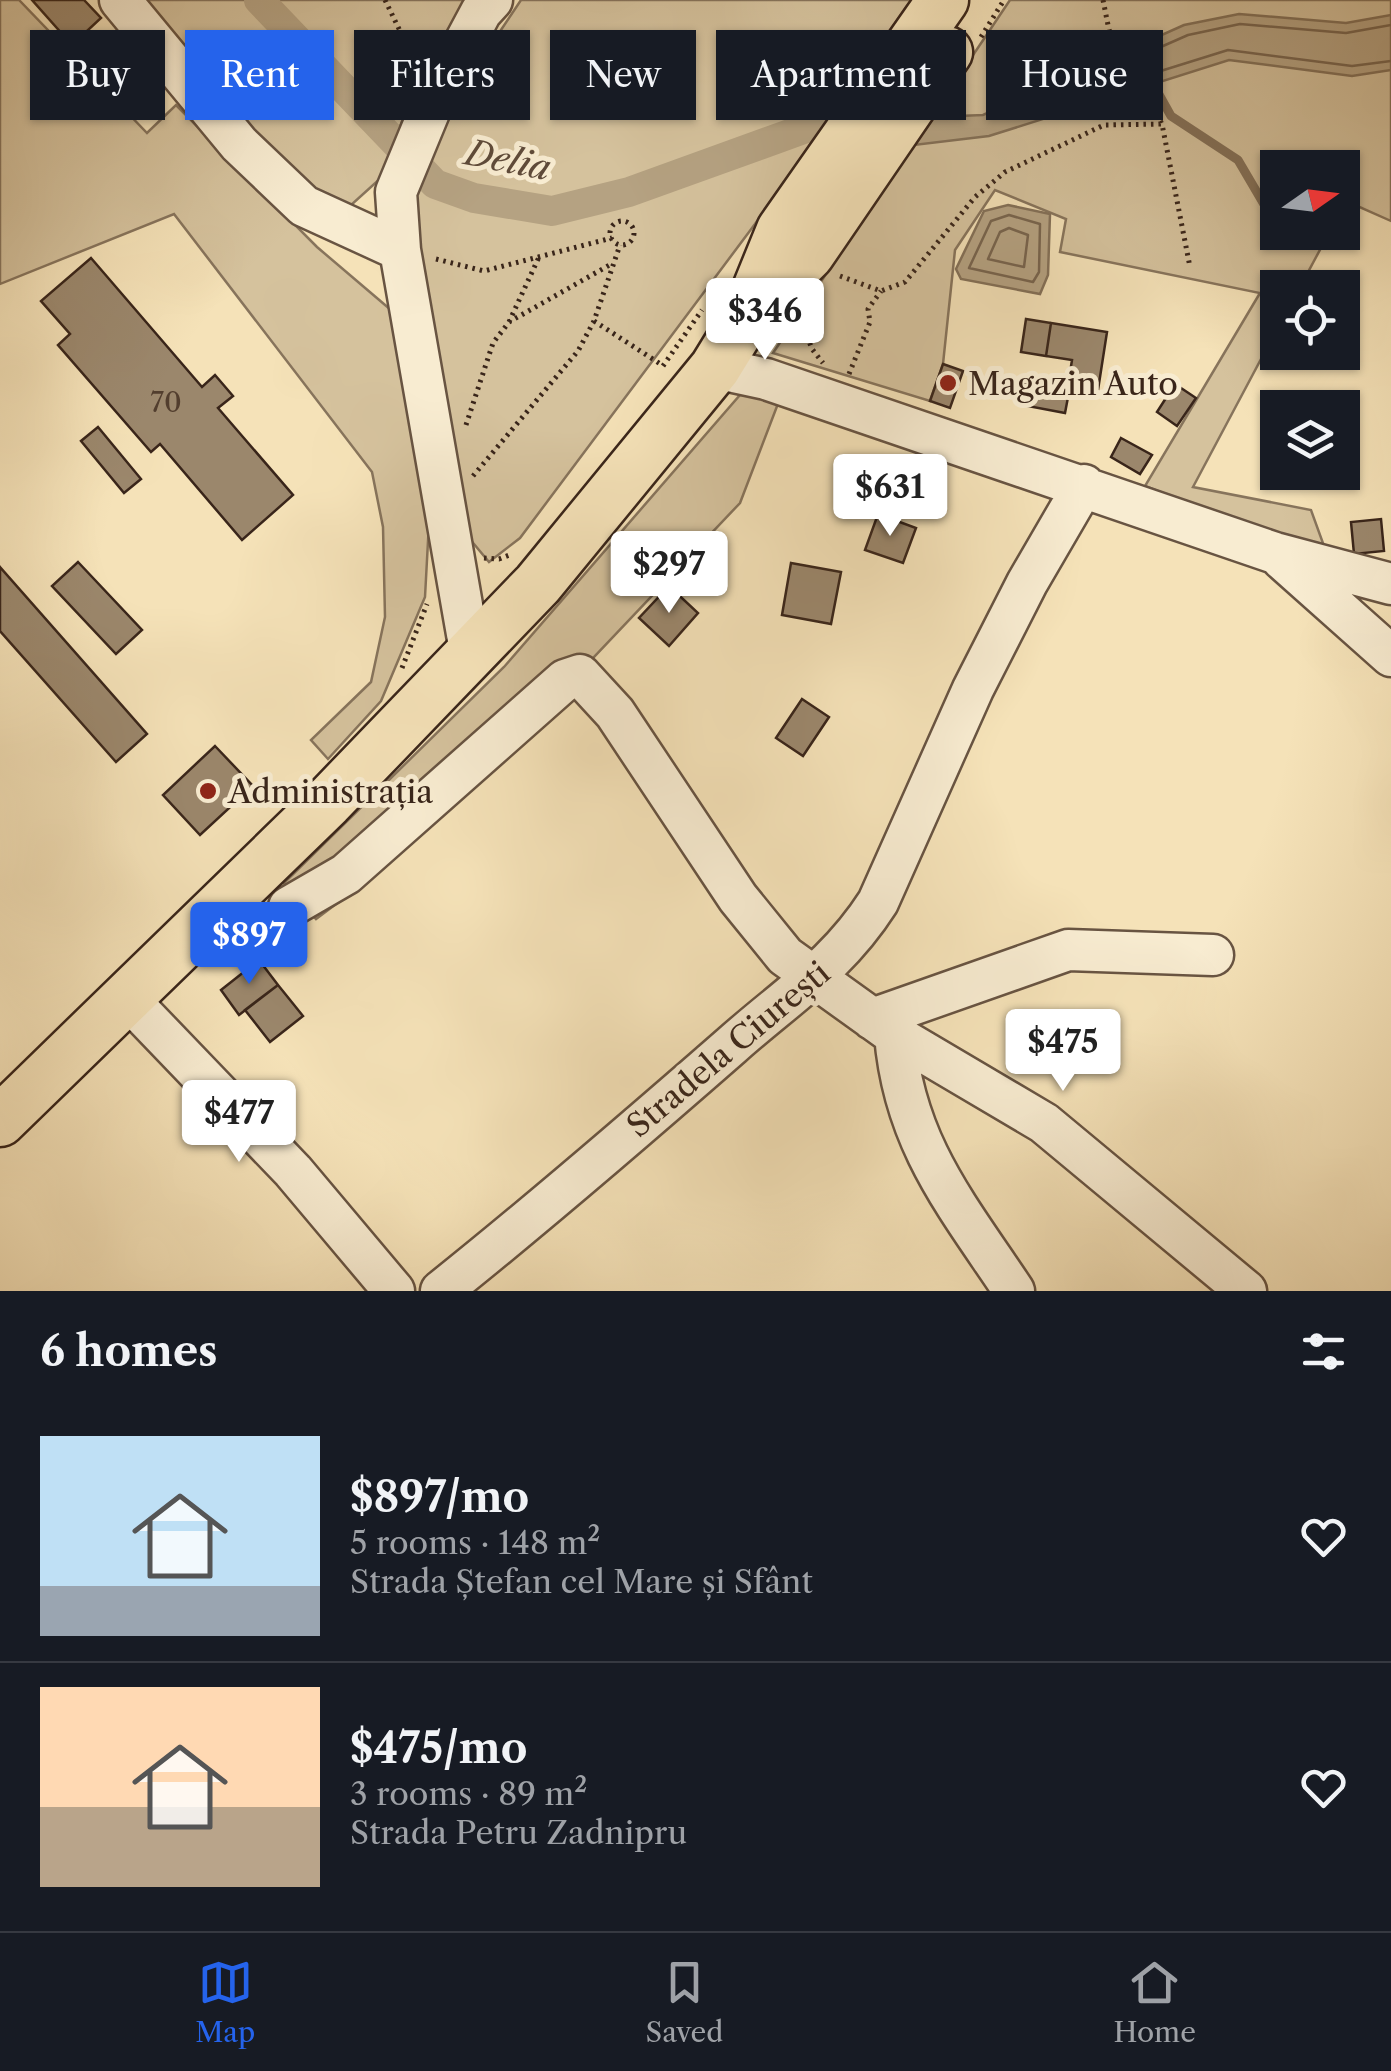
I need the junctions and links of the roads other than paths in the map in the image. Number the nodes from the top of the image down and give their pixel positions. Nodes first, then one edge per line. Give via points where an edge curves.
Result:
1 (120, 0) edge
2 (492, 0) edge
3 (968, 12) edge
4 (400, 250) junction
5 (715, 368) junction
6 (1084, 485) junction
7 (1275, 553) junction
8 (1391, 584) edge
9 (470, 652) junction
10 (1391, 656) edge
11 (283, 900) junction
12 (1213, 956) dead end
13 (817, 978) junction
14 (128, 998) junction
15 (884, 1027) junction
16 (0, 1120) edge
17 (394, 1291) edge
18 (441, 1291) edge
19 (1014, 1291) edge
20 (1246, 1291) edge

1 - 4 street via 239,144 304,206
2 - 4 street via 434,100 396,192
3 - 5 main road via 807,264 747,316
4 - 9 street
5 - 6 street
5 - 9 main road via 538,584
6 - 7 street
6 - 13 street, Stradela Ciurești via 973,689 878,902
7 - 8 street
7 - 10 street
9 - 11 main road via 328,802
11 - 13 street via 346,874 565,680 580,675 764,932
11 - 14 main road
12 - 15 street via 1068,950
13 - 15 street
13 - 18 street, Stradela Ciurești
14 - 16 main road
14 - 17 street via 293,1171
15 - 19 street via 918,1140
15 - 20 street via 1044,1124

